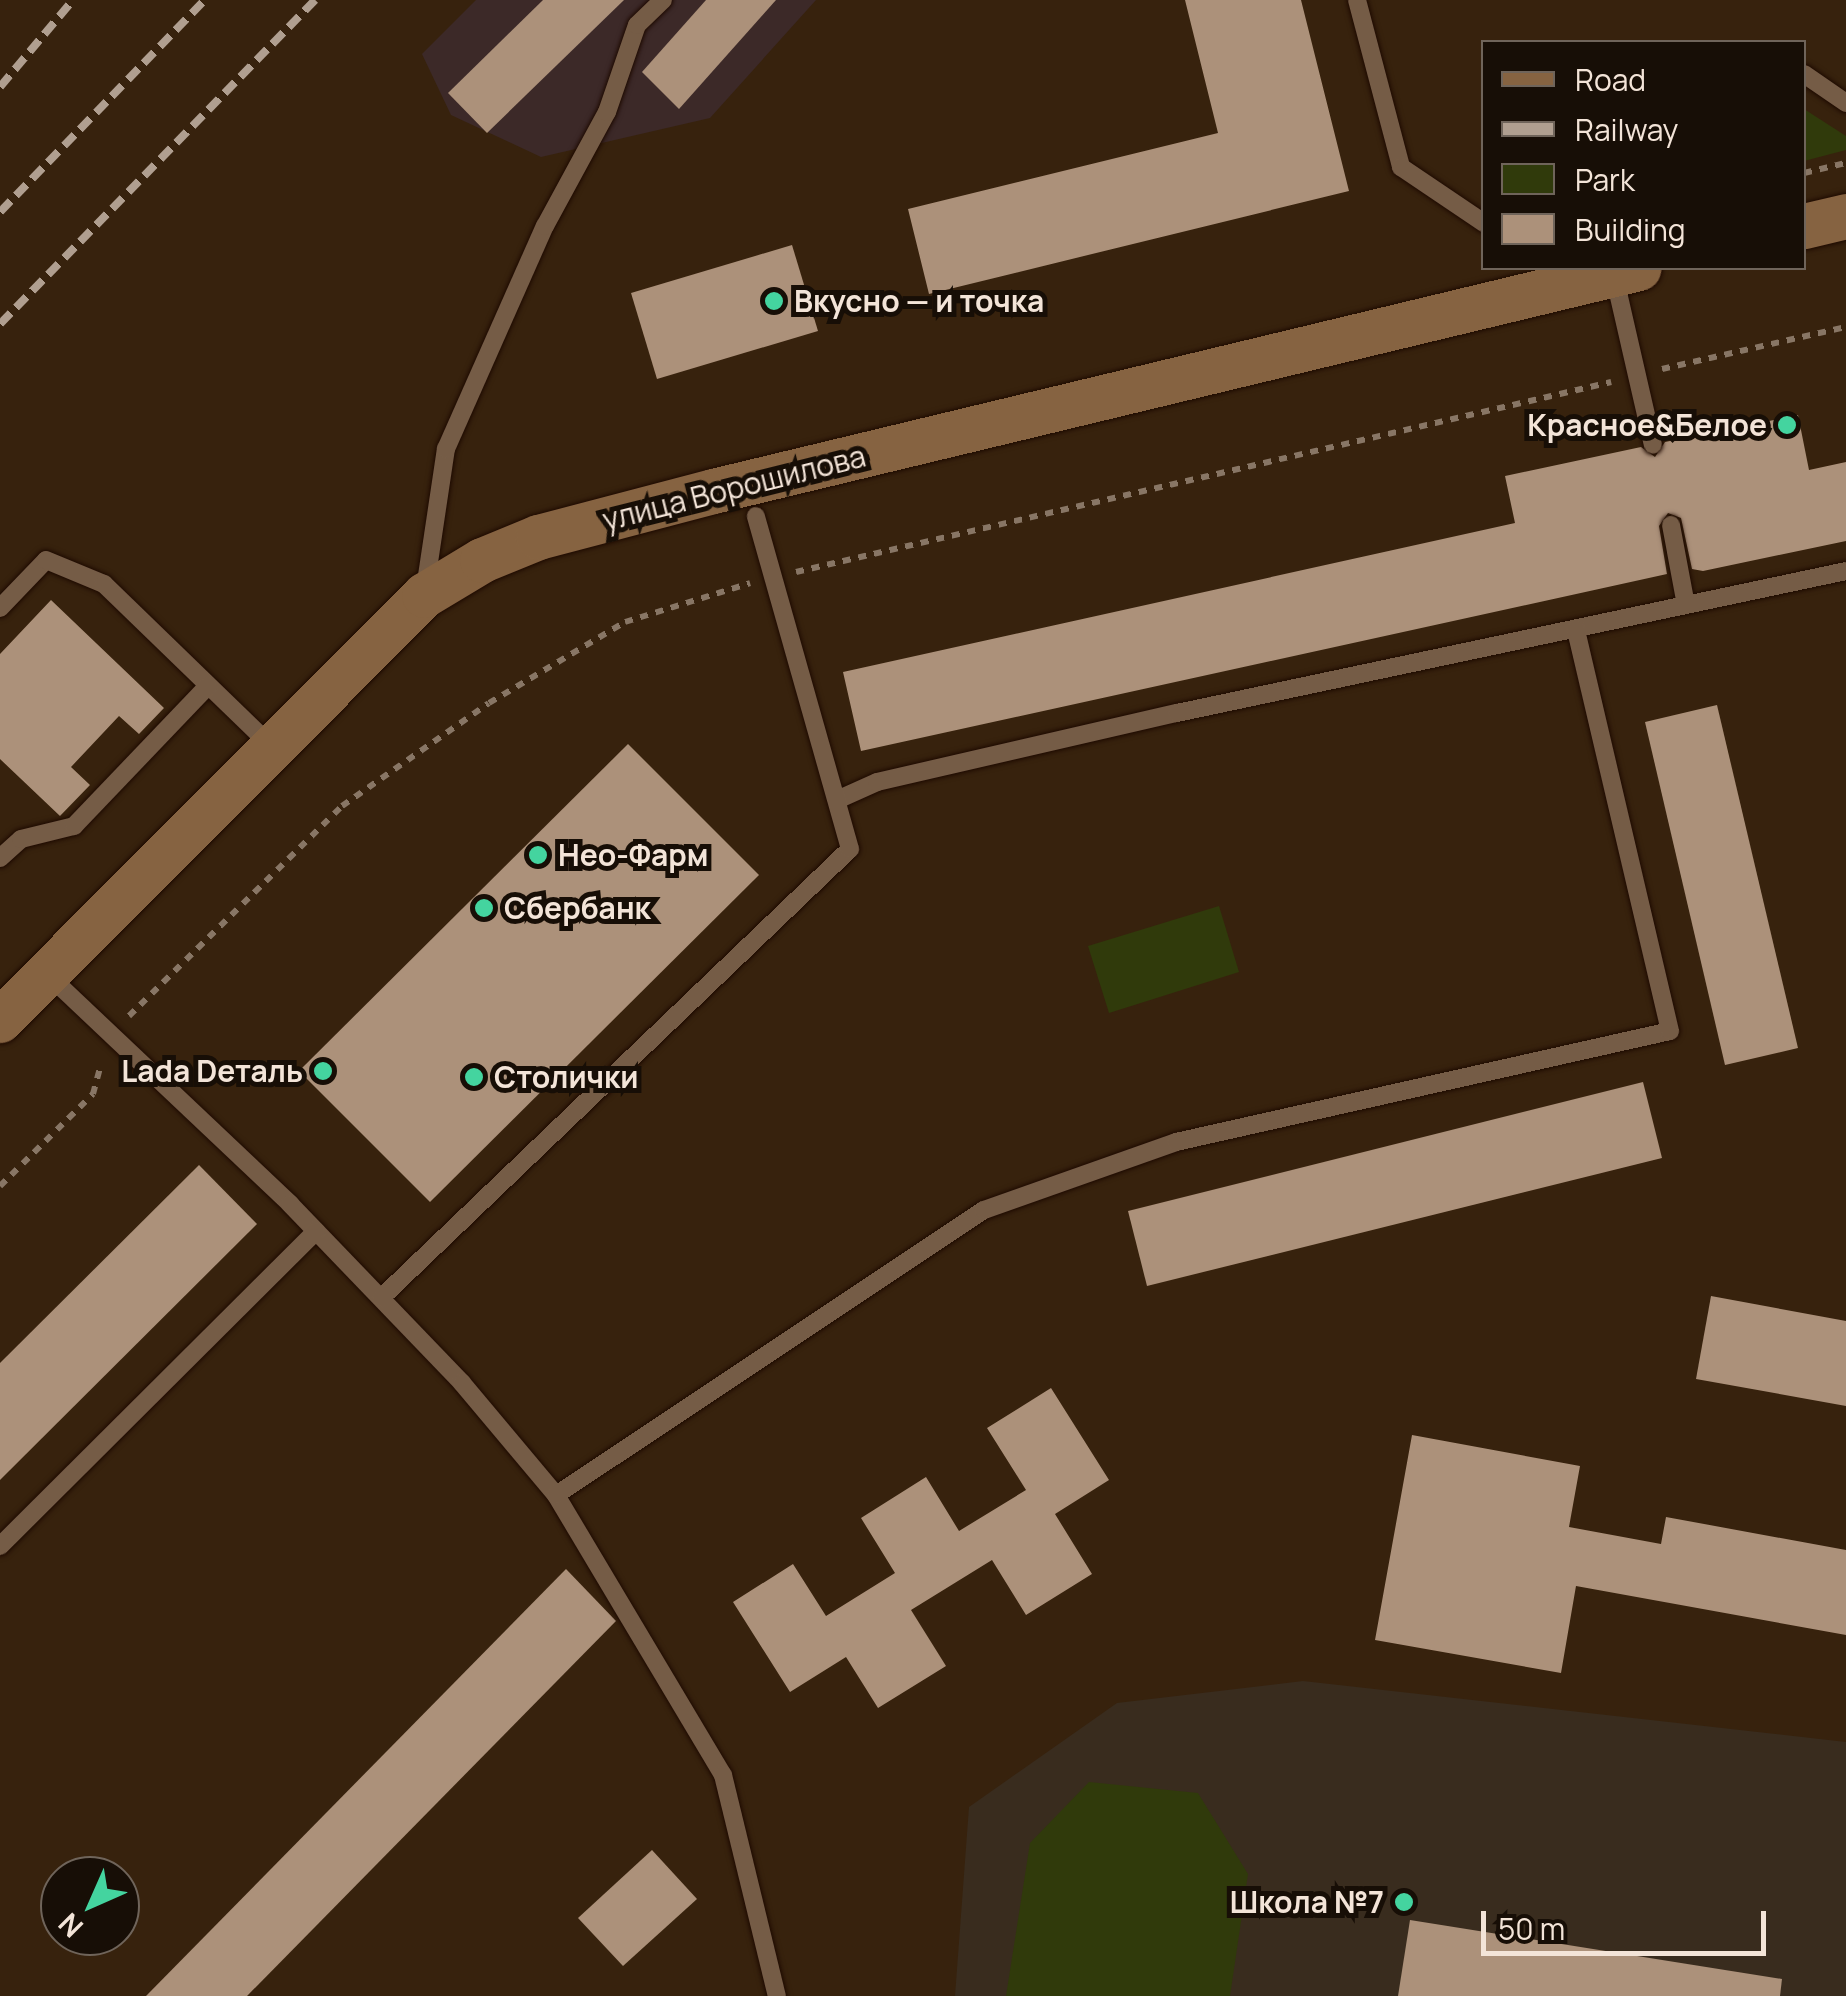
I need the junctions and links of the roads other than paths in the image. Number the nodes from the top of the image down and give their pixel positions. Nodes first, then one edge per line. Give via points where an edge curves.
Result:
1 (662, 0) edge
2 (1356, 0) edge
3 (1806, 75) edge
4 (1846, 103) edge
5 (1846, 216) edge
6 (1481, 221) edge
7 (1806, 226) edge
8 (1626, 271) edge
9 (1528, 277) edge
10 (1653, 445) dead end
11 (756, 516) dead end
12 (1670, 525) dead end
13 (1846, 571) edge
14 (424, 595) junction
15 (1686, 605) junction
16 (0, 608) edge
17 (1576, 629) junction
18 (208, 686) junction
19 (270, 745) junction
20 (837, 800) junction
21 (0, 858) edge
22 (46, 973) junction
23 (0, 1020) edge
24 (316, 1231) junction
25 (381, 1298) junction
26 (556, 1494) junction
27 (0, 1546) edge
28 (777, 1996) edge

1 - 14 lane via 638,25 607,112 545,226 446,449
2 - 6 lane via 1402,167
3 - 4 lane
5 - 7 main road
8 - 9 main road, улица Ворошилова
8 - 10 lane via 1637,376
9 - 14 main road, улица Ворошилова via 555,533 482,560
11 - 20 lane
12 - 15 lane
13 - 15 lane
14 - 19 main road, улица Ворошилова
15 - 17 lane
16 - 18 lane via 46,560 104,584
17 - 20 lane via 1158,717 878,782
17 - 26 lane via 1670,1031 1176,1142 984,1210
18 - 19 lane
18 - 21 lane via 74,826 20,839
19 - 22 main road, улица Ворошилова
20 - 25 lane via 850,849
22 - 23 main road, улица Ворошилова
22 - 24 lane
24 - 25 lane
24 - 27 lane
25 - 26 lane
26 - 28 lane via 723,1775

